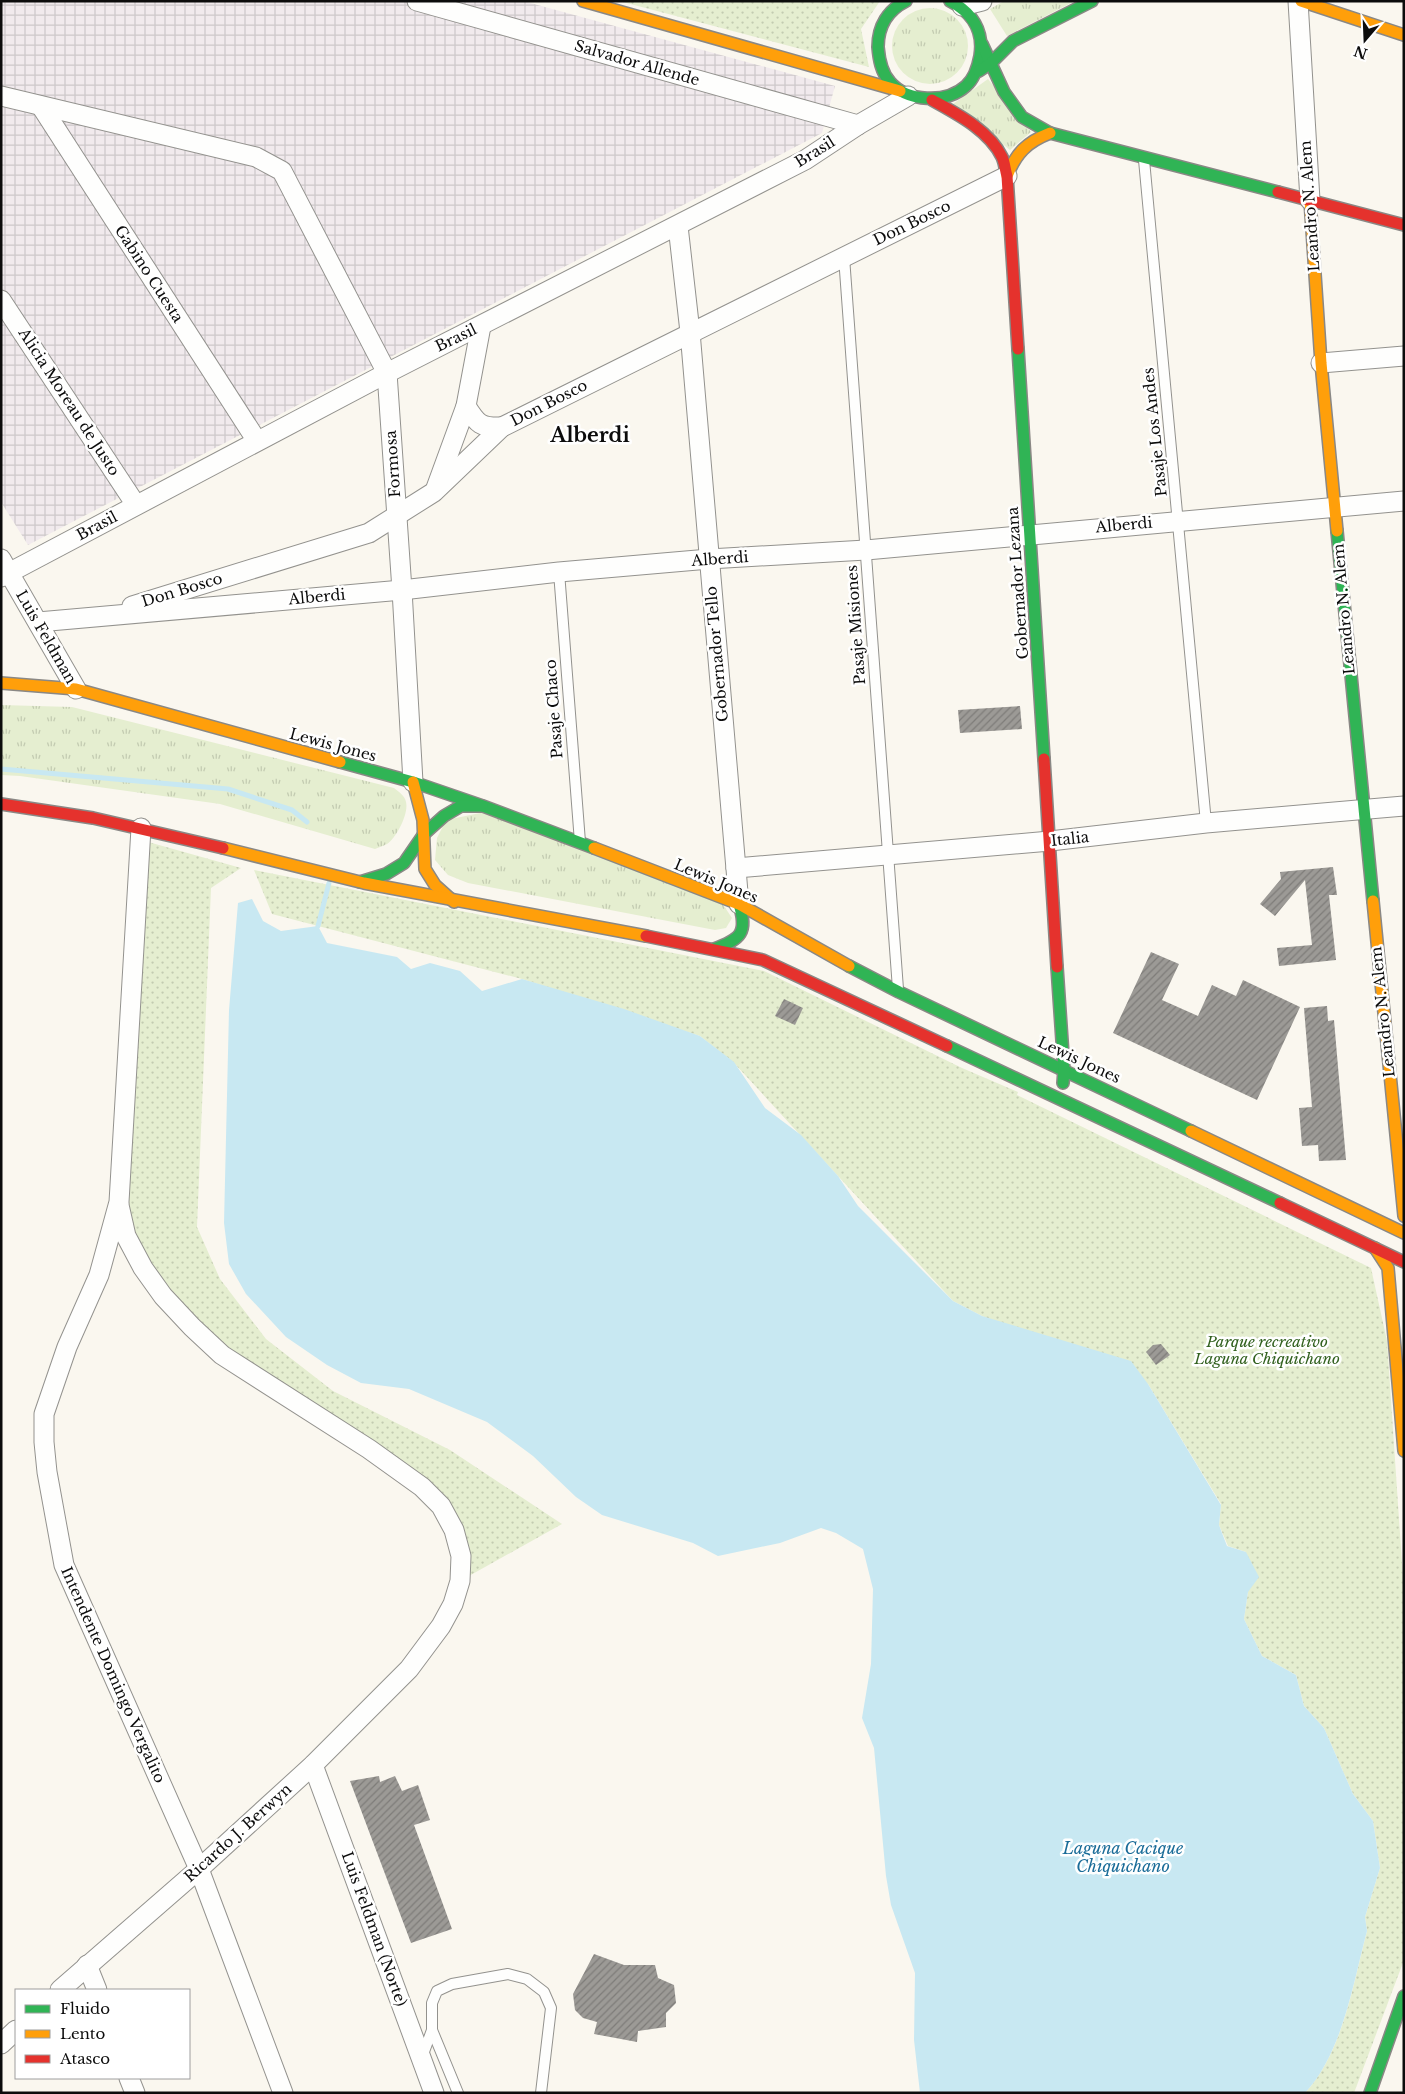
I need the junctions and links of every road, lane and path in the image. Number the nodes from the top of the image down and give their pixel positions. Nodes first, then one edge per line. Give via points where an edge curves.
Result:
1 (417, 1) edge
2 (583, 1) edge
3 (906, 1) edge
4 (982, 1) edge
5 (1092, 1) edge
6 (1299, 1) edge
7 (956, 4) edge
8 (1329, 6) edge
9 (1404, 35) edge
10 (982, 44) junction
11 (991, 63) junction
12 (974, 75) junction
13 (904, 94) junction
14 (1, 96) edge
15 (932, 100) junction
16 (41, 106) junction
17 (858, 125) junction
18 (1050, 133) junction
19 (1144, 158) junction
20 (1007, 176) junction
21 (1310, 200) junction
22 (1404, 225) edge
23 (678, 226) junction
24 (844, 257) junction
25 (1, 300) edge
26 (481, 326) junction
27 (690, 332) junction
28 (1404, 356) edge
29 (1321, 363) junction
30 (387, 373) junction
31 (466, 406) junction
32 (502, 427) junction
33 (257, 441) junction
34 (434, 492) junction
35 (1404, 502) edge
36 (136, 505) junction
37 (1334, 508) junction
38 (396, 517) junction
39 (1179, 520) junction
40 (1030, 534) junction
41 (866, 550) junction
42 (709, 559) junction
43 (4, 569) edge
44 (559, 572) junction
45 (402, 590) junction
46 (95, 617) junction
47 (38, 622) junction
48 (1, 683) edge
49 (76, 689) junction
50 (413, 782) junction
51 (1, 804) edge
52 (482, 806) junction
53 (1404, 806) edge
54 (1363, 808) junction
55 (1206, 823) junction
56 (141, 828) junction
57 (424, 834) junction
58 (1050, 841) junction
59 (580, 843) junction
60 (888, 856) junction
61 (736, 868) junction
62 (360, 882) junction
63 (454, 902) junction
64 (739, 904) junction
65 (714, 949) junction
66 (898, 992) junction
67 (1064, 1070) junction
68 (1061, 1099) junction
69 (1399, 1123) edge
70 (119, 1202) junction
71 (1404, 1216) edge
72 (1404, 1233) edge
73 (1375, 1248) junction
74 (1404, 1262) edge
75 (1404, 1452) edge
76 (313, 1766) junction
77 (199, 1869) junction
78 (87, 1965) junction
79 (61, 1989) edge
80 (97, 1989) edge
81 (1404, 1996) edge
82 (432, 2030) junction
83 (15, 2031) edge
84 (1, 2044) edge
85 (422, 2057) junction
86 (130, 2079) edge
87 (135, 2093) edge
88 (283, 2093) edge
89 (434, 2093) edge
90 (458, 2093) edge
91 (541, 2093) edge
92 (1370, 2093) edge

1 - 17 street, Salvador Allende
2 - 13 street
3 - 13 street via 888,15 879,30 876,48 887,80
4 - 7 street
5 - 11 street via 1013,41
6 - 8 street
6 - 21 street, Leandro N. Alem
7 - 10 street via 972,17
8 - 9 street
10 - 11 street
10 - 12 street via 981,59
11 - 12 street
11 - 18 street via 1004,92 1022,116
12 - 15 street via 964,88
13 - 15 street
13 - 17 street, Brasil
14 - 16 street
15 - 20 street, Gobernador Lezana via 961,117 988,139 1002,157
16 - 30 street, Formosa via 256,156 282,171
16 - 33 street, Gabino Cuesta
17 - 23 street, Brasil via 805,160
18 - 19 street
18 - 20 street via 1030,140 1014,159
19 - 21 street
19 - 39 lane, Pasaje Los Andes
20 - 24 street, Don Bosco
20 - 40 street, Gobernador Lezana
21 - 22 street
21 - 29 street, Leandro N. Alem
23 - 26 street, Brasil
23 - 27 street, Gobernador Tello
24 - 27 street, Don Bosco
24 - 41 lane, Pasaje Misiones
25 - 36 street, Alicia Moreau de Justo
26 - 30 street, Brasil
26 - 31 street
27 - 32 street, Don Bosco
27 - 42 street, Gobernador Tello
28 - 29 street
29 - 37 street, Leandro N. Alem
30 - 33 street, Brasil
30 - 38 street, Formosa
31 - 32 street via 476,422 487,427
31 - 34 street
32 - 34 street, Don Bosco
33 - 36 street, Brasil
34 - 38 street, Don Bosco
35 - 37 street, Alberdi
36 - 43 street, Brasil
37 - 39 street, Alberdi
37 - 54 street, Leandro N. Alem
38 - 45 street, Formosa
38 - 46 street, Don Bosco via 369,532
39 - 40 street, Alberdi
39 - 55 lane, Pasaje Los Andes
40 - 41 street, Alberdi
40 - 58 street, Gobernador Lezana
41 - 42 street, Alberdi
41 - 60 lane, Pasaje Misiones
42 - 44 street, Alberdi
42 - 61 street, Gobernador Tello
43 - 47 street, Luis Feldman
44 - 45 street, Alberdi
44 - 59 lane, Pasaje Chaco
45 - 46 street, Alberdi
45 - 50 street, Formosa
46 - 47 street, Alberdi
47 - 49 street, Luis Feldman
48 - 49 street, Lewis Jones
49 - 50 street, Lewis Jones
50 - 52 street, Lewis Jones
50 - 57 street
51 - 56 street via 55,810
52 - 57 street via 461,806
52 - 59 street, Lewis Jones
53 - 54 street, Italia
54 - 55 street, Italia
54 - 69 street, Leandro N. Alem
55 - 58 street, Italia
56 - 62 street
56 - 70 street
57 - 62 street via 404,863 386,874
57 - 63 street via 425,870 435,885
58 - 60 street, Italia
58 - 67 street, Gobernador Lezana
59 - 64 street, Lewis Jones
60 - 61 street, Italia
60 - 66 lane, Pasaje Misiones
61 - 64 street, Gobernador Tello
62 - 63 street
63 - 65 street
64 - 65 street via 745,920 742,934 733,942
64 - 66 street, Lewis Jones
65 - 68 street via 763,960
66 - 67 street, Lewis Jones
67 - 68 street, Gobernador Lezana
67 - 72 street, Lewis Jones
68 - 73 street
69 - 71 street, Leandro N. Alem
70 - 76 street, Ricardo J. Berwyn via 126,1236 143,1268 163,1296 192,1327 222,1355 369,1449 422,1487 441,1506 454,1530 461,1556 460,1581 449,1612 408,1669
70 - 77 street, Intendente Domingo Vergalito via 99,1275 67,1347 44,1414 47,1472 64,1565
73 - 74 street
73 - 75 street via 1388,1268
76 - 77 street, Ricardo J. Berwyn
76 - 85 street, Luis Feldman (Norte)
77 - 78 street, Ricardo J. Berwyn
77 - 88 street, Intendente Domingo Vergalito
78 - 79 street, Ricardo J. Berwyn
78 - 80 street
81 - 92 street
82 - 85 lane
82 - 90 lane
82 - 91 lane via 432,2003 437,1991 452,1984 508,1974 527,1979 544,1992 551,2008
83 - 84 street
85 - 89 street, Luis Feldman (Norte)
86 - 87 street

